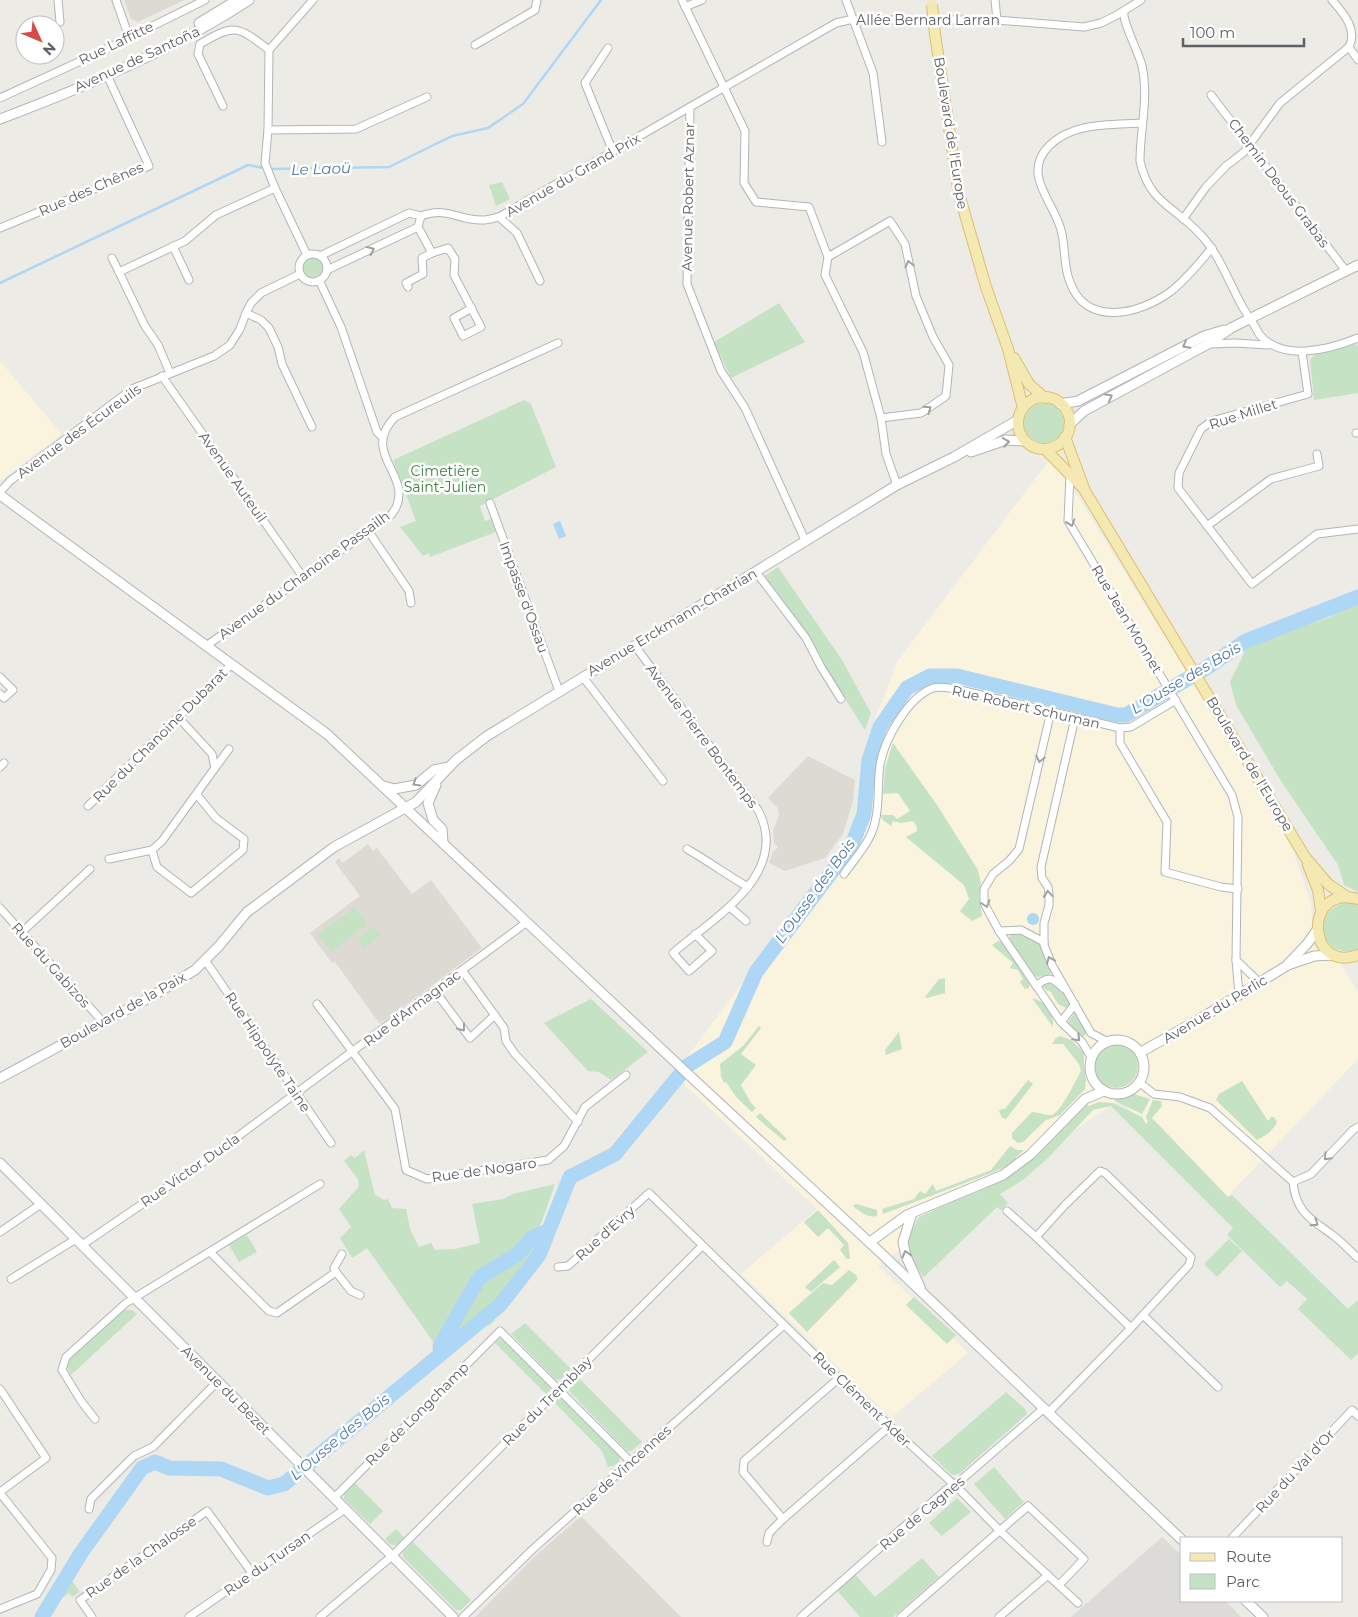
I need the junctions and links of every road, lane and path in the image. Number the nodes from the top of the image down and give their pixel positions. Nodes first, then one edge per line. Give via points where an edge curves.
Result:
1 (58, 0) edge
2 (116, 0) edge
3 (205, 0) edge
4 (237, 0) edge
5 (249, 0) edge
6 (313, 0) edge
7 (537, 0) edge
8 (702, 0) edge
9 (846, 0) edge
10 (995, 0) edge
11 (1141, 0) edge
12 (1332, 0) edge
13 (683, 3) edge
14 (932, 3) edge
15 (1124, 12) junction
16 (59, 15) edge
17 (853, 20) junction
18 (997, 20) junction
19 (129, 37) junction
20 (475, 45) dead end
21 (1349, 47) junction
22 (608, 48) dead end
23 (269, 50) junction
24 (1358, 60) edge
25 (107, 75) junction
26 (725, 86) junction
27 (1211, 95) dead end
28 (427, 96) dead end
29 (0, 98) edge
30 (223, 106) dead end
31 (690, 107) junction
32 (22, 111) junction
33 (0, 119) edge
34 (1142, 123) junction
35 (268, 130) junction
36 (882, 142) dead end
37 (1249, 144) junction
38 (613, 152) junction
39 (274, 188) junction
40 (420, 216) junction
41 (499, 217) junction
42 (1183, 219) junction
43 (418, 227) junction
44 (0, 228) edge
45 (173, 246) junction
46 (1212, 248) junction
47 (432, 253) junction
48 (307, 255) junction
49 (320, 256) junction
50 (828, 257) junction
51 (112, 258) dead end
52 (1358, 265) edge
53 (327, 270) junction
54 (1346, 271) junction
55 (118, 272) junction
56 (300, 274) junction
57 (189, 280) dead end
58 (319, 280) junction
59 (540, 281) dead end
60 (408, 287) dead end
61 (472, 308) dead end
62 (246, 313) junction
63 (1249, 319) junction
64 (1231, 328) junction
65 (1358, 338) edge
66 (558, 343) dead end
67 (1208, 344) junction
68 (1270, 345) junction
69 (1008, 349) junction
70 (1302, 352) junction
71 (170, 373) junction
72 (162, 376) junction
73 (1045, 398) junction
74 (1060, 404) junction
75 (1023, 408) junction
76 (881, 418) junction
77 (1018, 420) junction
78 (1069, 425) junction
79 (312, 426) dead end
80 (382, 437) junction
81 (1065, 437) junction
82 (1025, 441) junction
83 (1045, 449) junction
84 (1318, 454) dead end
85 (954, 457) junction
86 (1070, 475) junction
87 (897, 485) junction
88 (1086, 490) junction
89 (0, 494) edge
90 (490, 503) dead end
91 (1207, 526) junction
92 (1358, 529) edge
93 (368, 532) junction
94 (805, 540) junction
95 (756, 572) junction
96 (303, 578) junction
97 (411, 603) dead end
98 (206, 646) junction
99 (635, 646) junction
100 (232, 664) junction
101 (0, 677) edge
102 (583, 677) junction
103 (559, 691) junction
104 (0, 694) edge
105 (841, 699) dead end
106 (1176, 700) junction
107 (1051, 712) junction
108 (178, 716) junction
109 (1075, 718) junction
110 (1120, 728) junction
111 (229, 749) dead end
112 (449, 767) junction
113 (215, 768) junction
114 (440, 778) junction
115 (663, 781) dead end
116 (381, 785) junction
117 (197, 795) junction
118 (88, 806) dead end
119 (406, 808) junction
120 (443, 843) junction
121 (687, 849) dead end
122 (152, 850) junction
123 (1306, 857) junction
124 (109, 858) dead end
125 (90, 869) dead end
126 (844, 874) dead end
127 (748, 887) junction
128 (1238, 889) junction
129 (1347, 897) junction
130 (1358, 899) edge
131 (730, 907) junction
132 (0, 908) edge
133 (1321, 911) junction
134 (746, 921) dead end
135 (527, 922) junction
136 (1317, 930) junction
137 (999, 931) junction
138 (22, 932) junction
139 (695, 934) junction
140 (1044, 942) junction
141 (1334, 955) junction
142 (1358, 955) edge
143 (1347, 958) junction
144 (205, 960) junction
145 (1236, 960) junction
146 (1288, 965) junction
147 (1358, 965) edge
148 (462, 970) junction
149 (1259, 982) junction
150 (1036, 986) junction
151 (435, 991) junction
152 (1070, 995) junction
153 (1239, 995) junction
154 (317, 1004) dead end
155 (1075, 1004) junction
156 (495, 1015) junction
157 (103, 1022) junction
158 (1061, 1022) junction
159 (1106, 1041) junction
160 (352, 1052) junction
161 (1141, 1052) junction
162 (1091, 1058) junction
163 (626, 1075) dead end
164 (0, 1078) edge
165 (1093, 1079) junction
166 (1140, 1083) junction
167 (1104, 1091) junction
168 (296, 1093) junction
169 (1085, 1099) junction
170 (578, 1122) junction
171 (1358, 1127) edge
172 (331, 1143) dead end
173 (0, 1163) edge
174 (1292, 1182) junction
175 (320, 1184) dead end
176 (649, 1193) joint
177 (41, 1204) junction
178 (1007, 1211) dead end
179 (912, 1213) junction
180 (0, 1232) edge
181 (1036, 1237) junction
182 (79, 1242) junction
183 (870, 1242) junction
184 (702, 1246) junction
185 (210, 1252) junction
186 (342, 1254) dead end
187 (1358, 1258) edge
188 (558, 1267) dead end
189 (336, 1272) junction
190 (11, 1279) dead end
191 (924, 1294) junction
192 (360, 1295) dead end
193 (134, 1298) junction
194 (1143, 1315) junction
195 (784, 1325) junction
196 (1131, 1328) junction
197 (839, 1378) junction
198 (218, 1381) junction
199 (1218, 1387) dead end
200 (0, 1389) edge
201 (559, 1389) junction
202 (1046, 1411) junction
203 (1358, 1416) edge
204 (95, 1419) dead end
205 (890, 1426) junction
206 (631, 1462) junction
207 (954, 1485) junction
208 (0, 1493) edge
209 (334, 1498) junction
210 (89, 1508) dead end
211 (345, 1509) junction
212 (784, 1519) junction
213 (1000, 1531) junction
214 (1233, 1537) edge
215 (1180, 1538) edge
216 (767, 1542) dead end
217 (392, 1556) junction
218 (252, 1573) junction
219 (1048, 1575) junction
220 (1059, 1585) junction
221 (1247, 1602) edge
222 (1078, 1603) dead end
223 (0, 1608) edge
224 (92, 1617) edge
225 (189, 1617) edge
226 (320, 1617) edge
227 (453, 1617) edge
228 (462, 1617) edge
229 (801, 1617) edge
230 (901, 1617) edge
231 (999, 1617) edge
232 (1263, 1617) edge

1 - 16 street
2 - 19 street
3 - 19 street, Rue Laffitte
4 - 32 main road, Avenue de Santoña via 184,32
5 - 25 main road, Avenue de Santoña via 187,37
6 - 23 street
7 - 20 street via 535,10
8 - 13 street
9 - 17 street
10 - 18 street
11 - 15 street, Allée Bernard Larran
12 - 21 street via 1350,25 1352,41
13 - 26 street
14 - 69 main road, Boulevard de l'Europe, bridge via 959,194
15 - 18 street, Allée Bernard Larran via 1084,27
15 - 34 street via 1145,81
17 - 18 street, Allée Bernard Larran
17 - 26 street, Allée Bernard Larran via 836,24
17 - 36 street via 873,73
19 - 29 street, Rue Laffitte
21 - 24 street
21 - 37 street via 1280,103
22 - 38 street via 585,84
23 - 30 street via 250,35 234,28 200,44 198,54
23 - 35 street
25 - 32 main road, Avenue de Santoña
25 - 44 street, Rue des Chênes via 149,166
26 - 31 street, Avenue Robert Aznar
26 - 50 street via 745,131 744,183 756,202 809,207
27 - 37 street, Chemin Deous Grabas
28 - 35 street via 356,129
31 - 38 street, Avenue du Grand Prix
31 - 94 street, Avenue Robert Aznar via 688,284 721,372 745,408
32 - 33 main road, Avenue de Santoña
34 - 42 street via 1142,172 1157,198
34 - 46 street via 1095,125 1076,130 1060,137 1042,156 1039,180 1061,229 1068,275 1077,295 1098,310 1114,313 1132,310 1170,292
35 - 39 street via 265,163
37 - 42 street via 1206,187
37 - 54 street, Chemin Deous Grabas
38 - 41 street, Avenue du Grand Prix
39 - 45 street via 216,215
39 - 48 street
40 - 41 street, Avenue du Grand Prix via 446,212 484,220
40 - 43 street
40 - 49 street, Avenue du Grand Prix via 409,213
41 - 59 street via 517,233
42 - 46 street
43 - 47 street
53 -> 43 street
45 - 55 street
45 - 57 street
46 - 63 street
47 - 60 street via 422,258 424,274 406,283
47 - 61 street via 448,248 455,259 454,274
48 - 49 street
48 - 56 street via 299,265
49 - 53 street via 326,262
50 - 76 street via 826,275 863,352
76 -> 50 street via 921,414 946,396 949,365 916,296 905,244 890,221
51 - 55 street
52 - 54 main road
53 - 58 street
54 - 63 main road
55 - 71 street via 144,326 158,344
56 - 58 street via 310,282
56 - 62 street, Avenue des Écureuils via 261,294
58 - 80 street, Avenue du Chanoine Passailh via 341,327 377,432
62 - 71 street, Avenue des Écureuils via 230,345 214,356
62 - 79 street via 262,320 269,328 282,364
63 - 64 main road
63 - 68 street
64 - 67 main road
64 -> 74 main road via 1204,336 1078,401
65 - 70 street
66 - 80 street via 395,417
67 - 68 street
78 -> 67 main road via 1084,411
68 - 70 street
69 - 73 main road, Boulevard de l'Europe via 1029,384
69 - 75 main road, Boulevard de l'Europe
70 - 91 street, Rue Millet via 1308,394 1212,422 1201,429 1179,473 1178,488
71 - 72 street, Avenue des Écureuils
72 - 89 street, Avenue des Écureuils via 132,389 10,481
72 - 96 street, Avenue Auteuil
73 - 74 main road
73 - 75 main road via 1029,402
74 - 78 main road via 1066,410
75 - 77 main road
76 - 87 street via 886,454
77 - 82 main road
77 - 85 main road, Avenue Erckmann-Chatrian
78 - 81 main road
80 - 93 street, Avenue du Chanoine Passailh via 398,490 397,504 391,515
81 - 83 main road via 1060,443
81 - 88 main road, Boulevard de l'Europe
82 - 83 main road
85 -> 82 main road, Avenue Erckmann-Chatrian via 1006,440
83 - 86 main road, Boulevard de l'Europe
84 - 91 street via 1319,466 1271,479
85 - 87 main road, Avenue Erckmann-Chatrian
86 - 88 main road, Boulevard de l'Europe
86 -> 106 street, Rue Jean Monnet via 1068,521
87 - 94 main road, Avenue Erckmann-Chatrian
88 - 123 main road, Boulevard de l'Europe
89 - 98 main road
90 - 103 street, Impasse d'Ossau
91 - 92 street, Rue Millet via 1252,584 1317,534
93 - 96 street, Avenue du Chanoine Passailh
93 - 97 street via 409,591
94 - 95 main road, Avenue Erckmann-Chatrian
95 - 99 main road, Avenue Erckmann-Chatrian
95 - 105 street via 806,638
96 - 98 street, Avenue du Chanoine Passailh
98 - 100 main road
99 - 102 main road, Avenue Erckmann-Chatrian
99 - 127 street, Avenue Pierre Bontemps via 764,822 767,847 760,870
100 - 108 street, Rue du Chanoine Dubarat
100 - 116 main road via 327,734
101 - 104 street via 13,690 4,698
102 - 103 main road, Avenue Erckmann-Chatrian
102 - 115 street
103 - 112 main road, Avenue Erckmann-Chatrian via 487,736
106 - 110 street via 1131,726
106 - 128 street, Rue Jean Monnet via 1235,804 1238,817
107 - 109 street, Rue Robert Schuman
107 - 126 street, Rue Robert Schuman via 956,689 934,688 918,697 902,715 886,744 880,764 875,822 866,844
107 -> 137 street via 1018,849 1009,862 993,874 984,889 984,903
108 - 113 street via 212,754
108 - 118 street, Rue du Chanoine Dubarat
109 - 110 street, Rue Robert Schuman
140 -> 109 street via 1049,893 1041,866
110 - 128 street via 1120,744 1167,822 1165,872
111 - 113 street
112 - 114 main road, Avenue Erckmann-Chatrian
112 -> 116 main road via 434,770 416,785 405,788
113 - 117 street
114 - 119 main road, Avenue Erckmann-Chatrian
114 - 120 main road via 428,803 433,820 442,830
116 - 119 main road
117 - 122 street
117 - 122 street via 216,818 244,839 243,850 191,893 157,867
119 - 120 main road
119 - 144 main road, Boulevard de la Paix via 334,846 270,893 246,912
120 - 135 main road
121 - 127 street
122 - 124 street
123 - 129 main road, Boulevard de l'Europe via 1328,884
123 - 133 main road, Boulevard de l'Europe via 1318,890
125 - 138 street
127 - 131 street, Avenue Pierre Bontemps
128 - 145 street, Rue Jean Monnet
129 - 130 main road
129 - 133 main road via 1337,899
131 - 134 street
131 - 139 street, Avenue Pierre Bontemps
132 - 138 street, Rue du Gabizos
133 - 136 main road
135 - 148 street, Rue d'Armagnac
135 - 183 main road
136 - 141 main road via 1322,945
136 - 146 main road, Avenue du Perlic
137 - 140 street via 1021,930
137 - 150 street
138 - 157 street, Rue du Gabizos
139 - 139 street, Avenue Pierre Bontemps via 673,953 689,971 712,951
152 -> 140 street via 1052,965
141 - 143 main road
141 - 146 main road, Avenue du Perlic via 1314,956
142 - 143 main road
143 - 147 main road
144 - 157 main road, Boulevard de la Paix via 154,996
144 - 168 street, Rue Hippolyte Taine
145 - 149 street
145 - 153 street, Rue Jean Monnet
146 - 149 main road, Avenue du Perlic
148 - 151 street, Rue d'Armagnac
148 - 156 street
149 - 153 main road, Avenue du Perlic
150 - 152 street via 1051,979
150 - 158 street
151 -> 156 street via 470,1038
151 - 160 street, Rue d'Armagnac
152 - 155 street
153 - 161 main road, Avenue du Perlic
154 - 160 street, Rue de Nogaro
155 - 158 street
155 - 159 street via 1091,1033
156 - 170 street via 504,1028 506,1041 516,1054
157 - 164 main road, Boulevard de la Paix
158 -> 162 street via 1082,1042
159 - 161 main road via 1122,1039
159 - 162 main road
160 - 168 street, Rue d'Armagnac
160 - 170 street, Rue de Nogaro via 395,1109 406,1170 427,1179 548,1160 564,1146
161 - 166 main road via 1145,1068
162 - 165 main road
163 - 170 street, Rue de Nogaro via 586,1107
165 - 167 main road
165 - 169 main road
166 - 167 main road via 1119,1094
166 - 174 street via 1154,1094 1180,1097 1210,1108
167 - 169 main road
168 - 172 street, Rue Hippolyte Taine
168 - 182 street, Rue Victor Ducla via 195,1168
169 - 179 main road via 1030,1154 1003,1174
171 -> 174 street via 1311,1174
173 - 177 main road, Avenue du Bezet
174 -> 187 street via 1297,1203 1306,1217
175 - 185 street
176 - 184 street, Rue Clément Ader
176 - 188 street, Rue d'Evry via 568,1266
177 - 180 street
177 - 182 main road, Avenue du Bezet
178 - 181 street
179 - 183 main road
191 -> 179 main road via 903,1242
181 - 194 street, Rue de Cagnes via 1096,1174 1100,1171 1105,1173 1191,1257 1189,1265
181 - 196 street
182 - 190 street, Rue Victor Ducla
182 - 193 main road, Avenue du Bezet
183 - 191 main road
184 - 195 street, Rue Clément Ader
184 - 201 street, Rue du Tremblay
185 - 189 street via 269,1311 277,1313
185 - 193 street
186 - 189 street via 334,1268
189 - 192 street via 351,1291
191 - 202 main road
193 - 198 main road, Avenue du Bezet
193 - 204 street via 66,1357 62,1370
194 - 196 street, Rue de Cagnes
194 - 199 street
195 - 197 street, Rue Clément Ader
195 - 206 street, Rue de Vincennes
196 - 202 street, Rue de Cagnes
197 - 205 street, Rue Clément Ader
197 - 212 street via 744,1462 743,1472
198 - 209 main road, Avenue du Bezet
198 - 210 street via 153,1447 134,1456 91,1499
200 - 208 street via 46,1458
201 - 206 street
201 - 209 street, Rue de Longchamp via 500,1331
201 - 217 street, Rue du Tremblay
202 - 207 street, Rue de Cagnes
202 - 215 main road
203 - 214 street, Rue du Val d'Or via 1352,1410
205 - 207 street, Rue Clément Ader
205 - 212 street
206 - 228 street, Rue de Vincennes
207 - 213 street, Rue Clément Ader
207 - 229 street, Rue de Cagnes
208 - 223 street via 52,1558 51,1570 36,1594
209 - 211 main road, Avenue du Bezet
211 - 217 main road, Avenue du Bezet
211 - 218 street, Rue du Tursan
212 - 216 street via 769,1533
213 - 219 street, Rue Clément Ader
213 - 220 street via 1028,1506 1084,1559
213 - 230 street
217 - 226 street, Rue du Tremblay
217 - 227 main road, Avenue du Bezet
218 - 224 street, Rue de la Chalosse via 207,1511 80,1600
218 - 225 street, Rue du Tursan
219 - 220 street, Rue Clément Ader
219 - 231 street
220 - 222 street, Rue Clément Ader
221 - 232 main road

